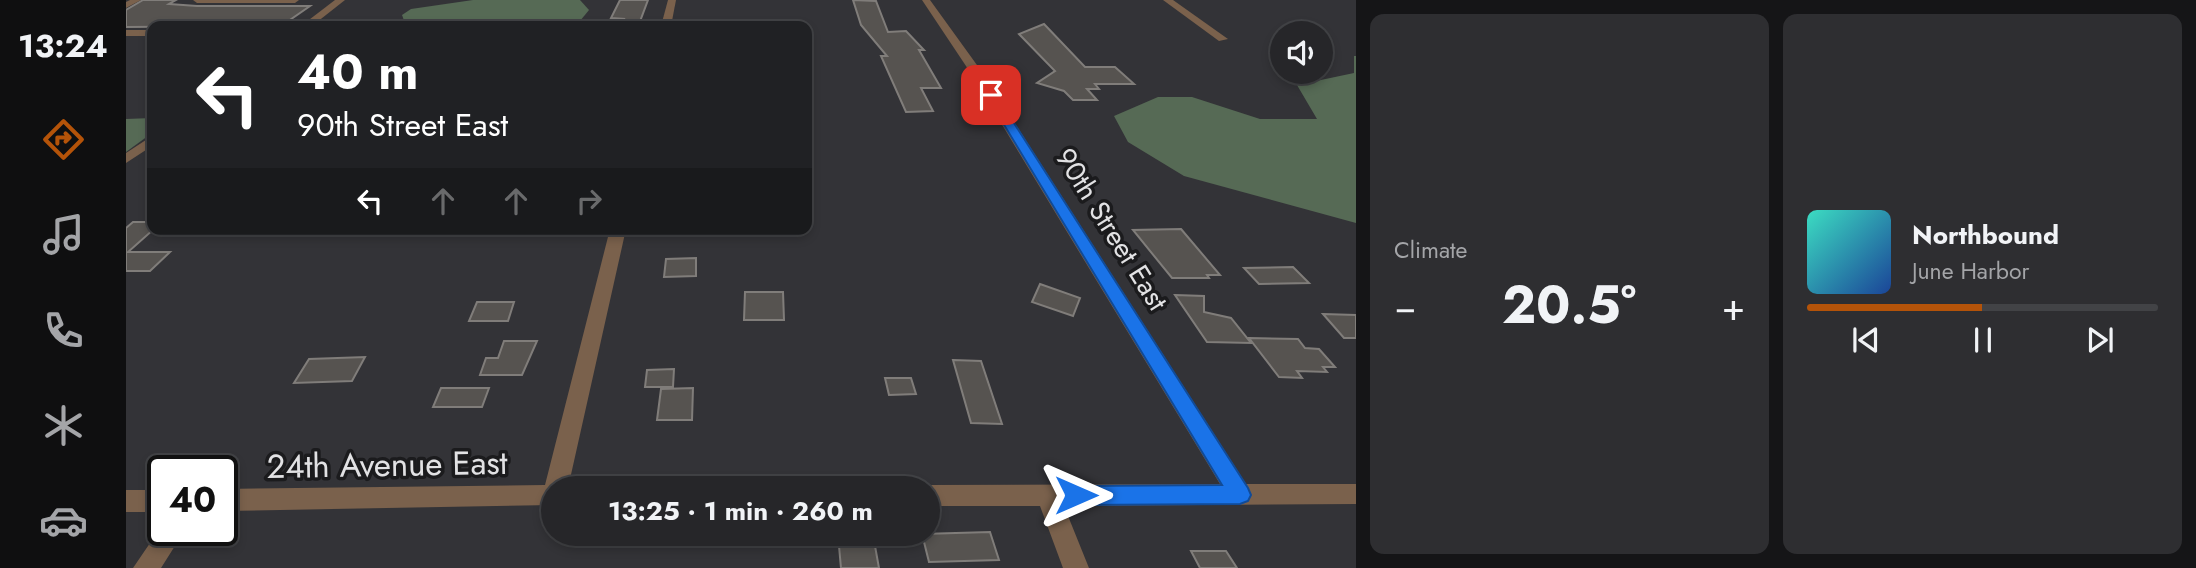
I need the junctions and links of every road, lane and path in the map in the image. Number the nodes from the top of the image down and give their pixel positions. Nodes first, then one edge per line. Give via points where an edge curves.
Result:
1 (137, 0) edge
2 (197, 0) edge
3 (223, 0) edge
4 (295, 0) edge
5 (341, 0) edge
6 (672, 0) edge
7 (926, 0) edge
8 (1167, 0) edge
9 (126, 5) edge
10 (313, 21) edge
11 (667, 21) edge
12 (126, 33) edge
13 (147, 33) edge
14 (1223, 39) dead end
15 (147, 144) edge
16 (126, 159) edge
17 (617, 235) edge
18 (558, 476) edge
19 (1356, 494) edge
20 (541, 495) edge
21 (940, 495) edge
22 (1240, 495) junction
23 (1048, 496) junction
24 (147, 500) edge
25 (238, 500) edge
26 (126, 501) edge
27 (162, 546) edge
28 (146, 568) edge
29 (1076, 568) edge

1 - 9 street
2 - 3 street
3 - 4 street
5 - 10 street
6 - 11 street
7 - 22 street, 90th Street East via 976,72
8 - 14 street
12 - 13 street
15 - 16 street
17 - 18 street
19 - 22 street
20 - 25 street, 24th Avenue East
21 - 23 street
22 - 23 street
23 - 29 street
24 - 26 street
27 - 28 street

